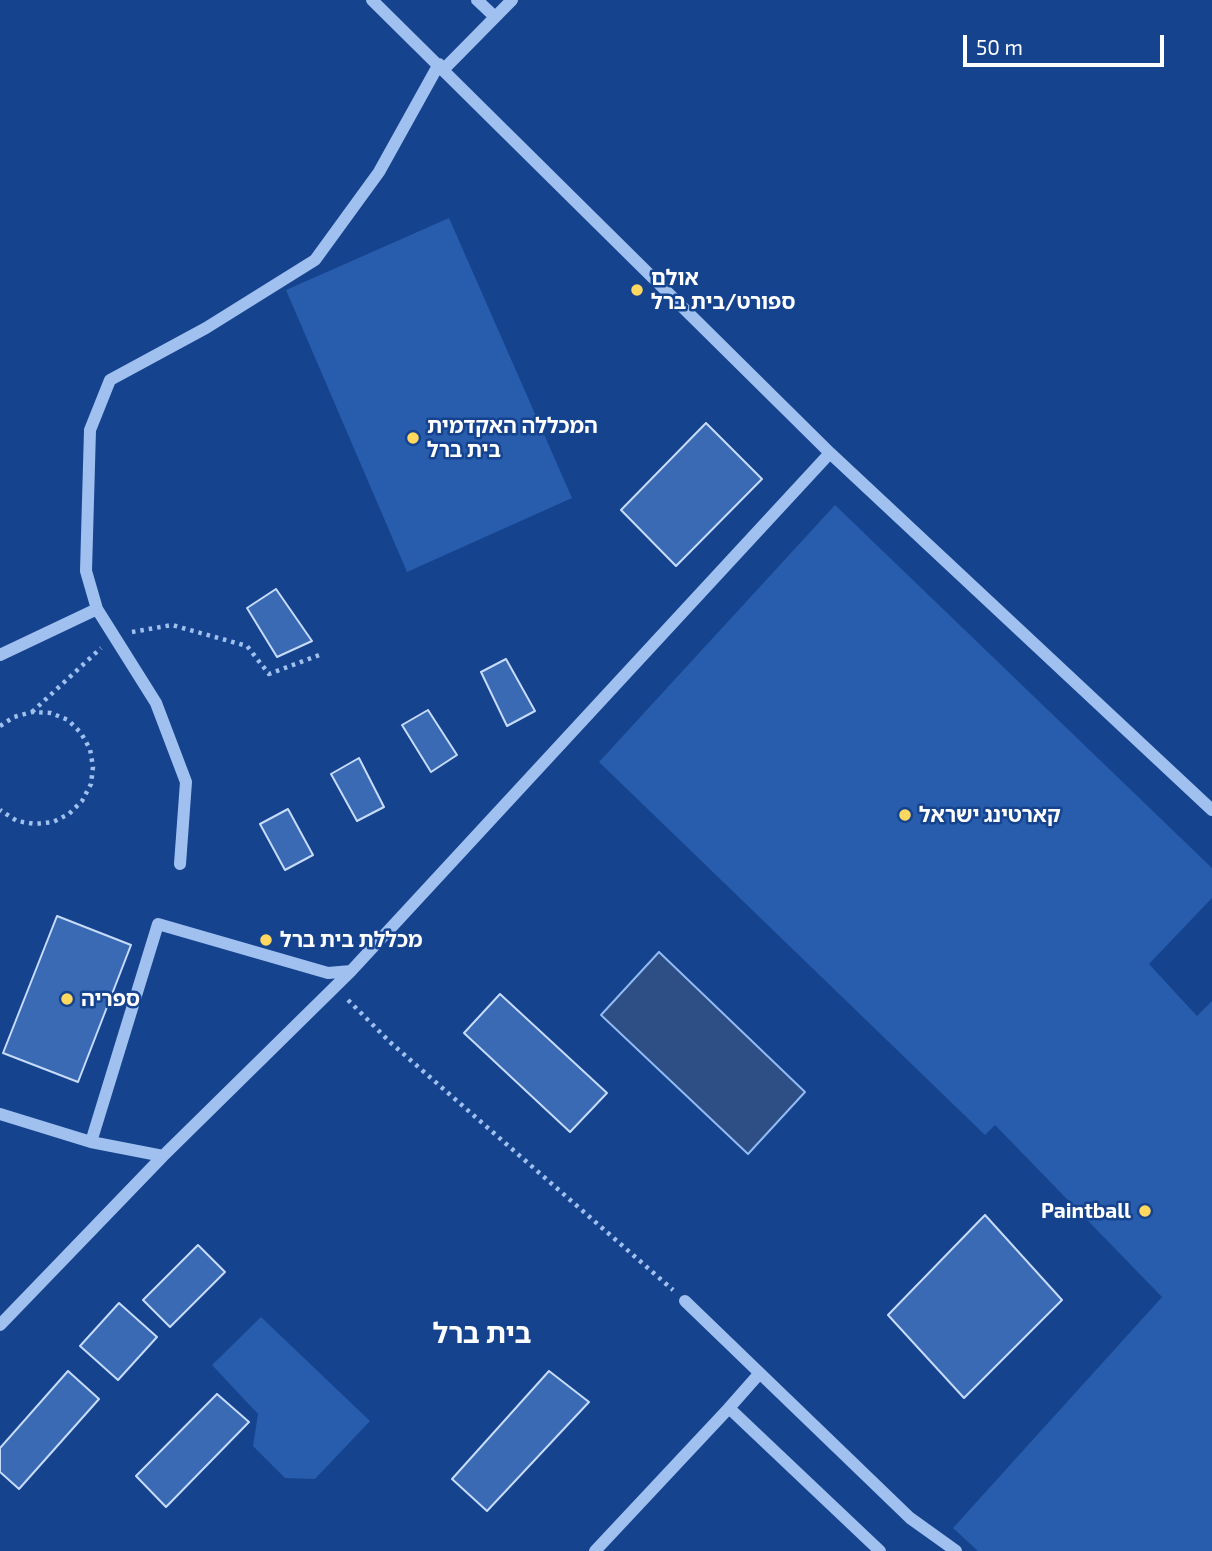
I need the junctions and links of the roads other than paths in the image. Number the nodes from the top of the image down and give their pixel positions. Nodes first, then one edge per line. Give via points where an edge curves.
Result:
1 (372, 0) edge
2 (477, 0) edge
3 (512, 0) edge
4 (495, 17) junction
5 (442, 67) junction
6 (830, 453) junction
7 (97, 609) junction
8 (0, 654) edge
9 (1212, 810) edge
10 (180, 864) dead end
11 (351, 971) junction
12 (0, 1114) edge
13 (92, 1142) junction
14 (163, 1156) junction
15 (685, 1301) road end
16 (0, 1325) edge
17 (758, 1374) junction
18 (729, 1408) junction
19 (595, 1551) edge
20 (880, 1551) edge
21 (956, 1551) edge

1 - 5 street
2 - 4 street
3 - 4 street
4 - 5 street
5 - 6 street
5 - 7 street via 379,172 315,260 206,328 110,380 90,430 86,571
6 - 9 street
6 - 11 street
7 - 8 street
7 - 10 street via 156,703 186,782
11 - 13 street via 328,973 158,924
11 - 14 street
12 - 13 street
13 - 14 street
14 - 16 street
15 - 17 street
17 - 18 street
17 - 21 street via 910,1518
18 - 19 street
18 - 20 street

